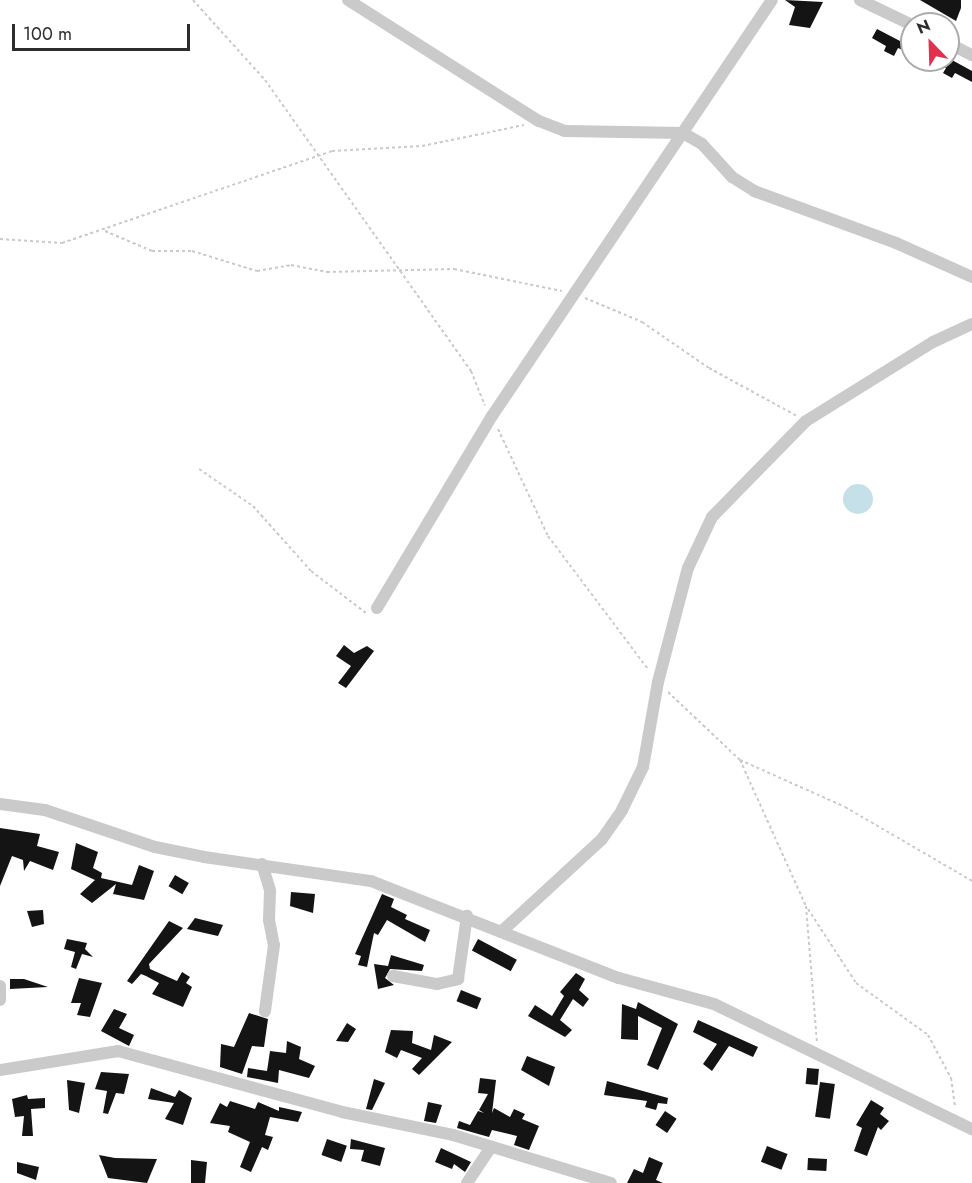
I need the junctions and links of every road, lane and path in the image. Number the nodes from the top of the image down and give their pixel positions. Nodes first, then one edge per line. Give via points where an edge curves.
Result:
1 (193, 0) edge
2 (348, 0) edge
3 (772, 0) edge
4 (860, 0) edge
5 (900, 19) edge
6 (538, 121) junction
7 (683, 133) junction
8 (319, 157) junction
9 (105, 231) junction
10 (0, 239) edge
11 (398, 269) junction
12 (972, 277) edge
13 (574, 293) junction
14 (972, 324) edge
15 (492, 416) junction
16 (806, 421) junction
17 (199, 469) dead end
18 (377, 608) joint
19 (658, 682) junction
20 (740, 760) junction
21 (0, 804) edge
22 (262, 864) junction
23 (972, 881) edge
24 (806, 906) junction
25 (467, 916) junction
26 (501, 932) junction
27 (393, 976) dead end
28 (0, 986) edge
29 (0, 1000) edge
30 (265, 1011) dead end
31 (818, 1057) junction
32 (0, 1070) edge
33 (958, 1122) junction
34 (972, 1129) edge
35 (491, 1146) junction
36 (467, 1183) edge
37 (611, 1183) edge

1 - 8 path via 265,80
2 - 6 street
3 - 7 street
4 - 5 street
6 - 7 street via 565,131
6 - 8 path via 422,146 332,152
7 - 12 street via 702,144 732,177 754,191 896,243
7 - 13 street
8 - 9 path
8 - 11 path
9 - 10 path via 62,243
9 - 11 path via 152,251 192,251 257,271 291,265 327,272
11 - 13 path via 454,268
11 - 15 path via 471,371
13 - 15 street
13 - 16 path via 642,322 709,368
14 - 16 street via 933,342
15 - 18 street
15 - 19 path via 548,536
16 - 19 street via 712,517 696,544
17 - 18 path via 253,506 311,571 339,594 367,614
19 - 20 path
19 - 26 street via 643,767 622,810 602,839
20 - 23 path via 845,807
20 - 24 path
21 - 22 street via 45,810 155,847
22 - 25 street via 371,881
22 - 30 street via 270,891 274,945
24 - 31 path
24 - 33 path via 856,983 928,1035 951,1078
25 - 26 street
25 - 27 street via 458,979 437,984
26 - 31 street via 619,978 714,1004
28 - 29 street
31 - 33 street
32 - 35 street via 118,1051
33 - 34 street
35 - 36 street
35 - 37 street

